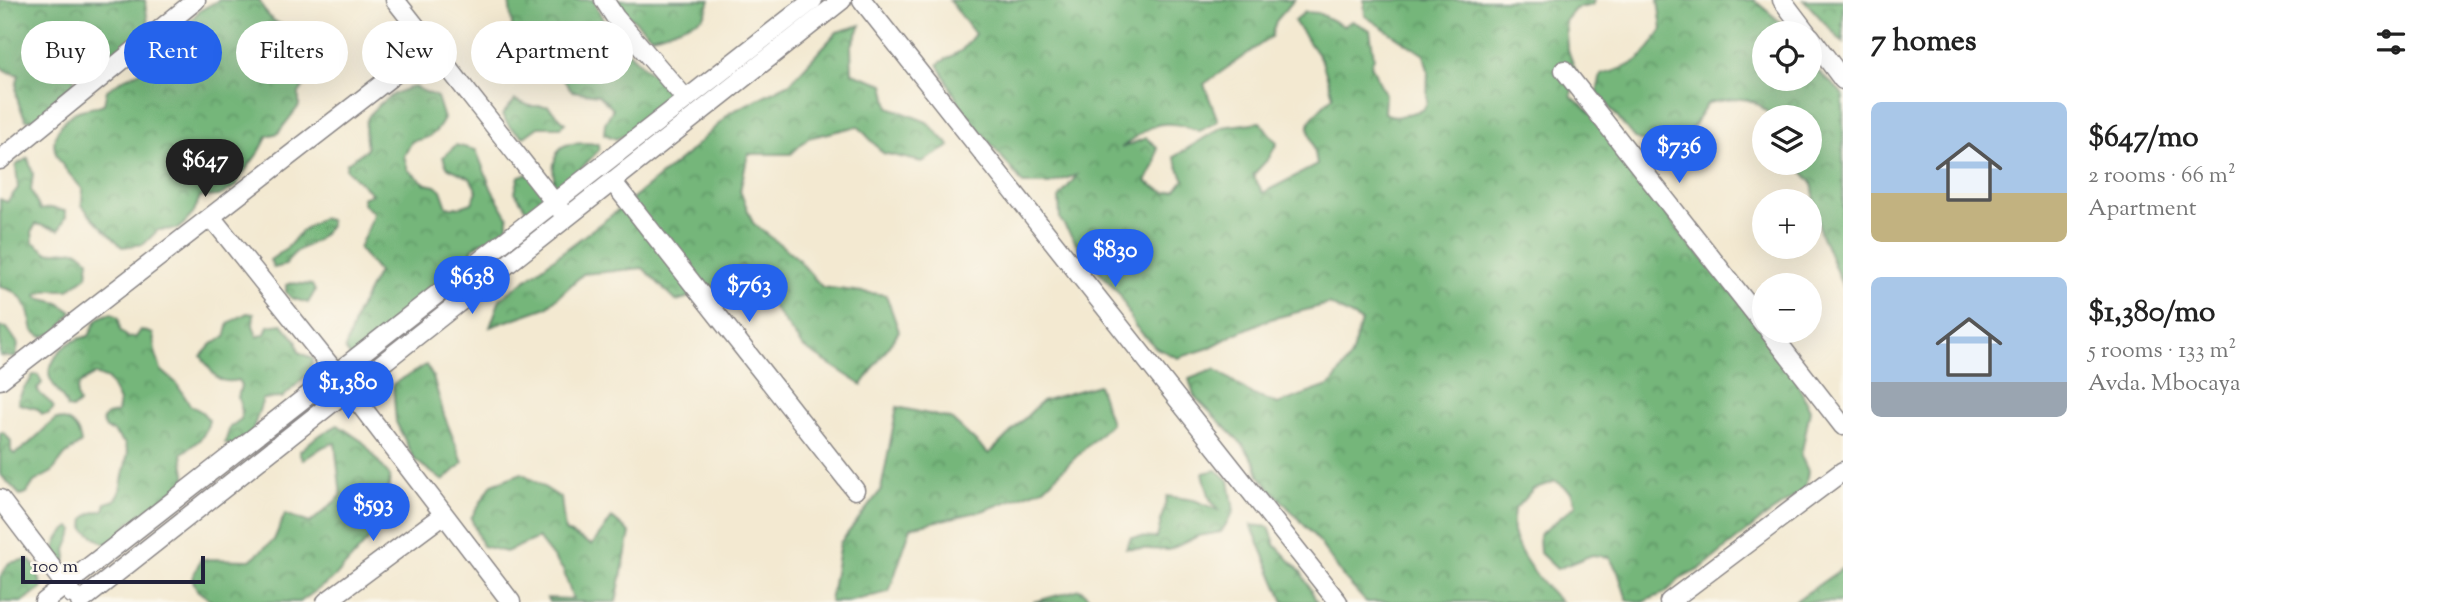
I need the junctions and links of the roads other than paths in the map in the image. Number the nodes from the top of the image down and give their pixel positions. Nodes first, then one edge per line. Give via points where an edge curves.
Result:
1 (196, 0) edge
2 (395, 0) edge
3 (604, 0) edge
4 (813, 0) edge
5 (842, 0) edge
6 (862, 0) edge
7 (1782, 0) edge
8 (411, 21) edge
9 (1798, 21) edge
10 (1822, 53) edge
11 (1564, 70) dead end
12 (457, 79) edge
13 (1843, 80) edge
14 (383, 84) edge
15 (685, 99) junction
16 (0, 160) edge
17 (612, 181) junction
18 (554, 203) junction
19 (566, 217) junction
20 (212, 218) junction
21 (1752, 310) edge
22 (1778, 343) edge
23 (336, 373) junction
24 (0, 380) edge
25 (348, 389) junction
26 (1843, 426) edge
27 (1842, 474) edge
28 (855, 490) dead end
29 (0, 499) edge
30 (443, 515) junction
31 (66, 586) junction
32 (44, 602) edge
33 (79, 602) edge
34 (326, 602) edge
35 (511, 602) edge
36 (1338, 602) edge
37 (1669, 602) edge

1 - 16 street
2 - 8 street
3 - 15 street
4 - 15 street
5 - 17 street
6 - 36 street
7 - 9 street
10 - 13 street
11 - 21 street
12 - 18 street
14 - 20 street
15 - 18 street
17 - 19 street
17 - 28 street
18 - 19 street
18 - 23 street
19 - 25 street
20 - 23 street
20 - 24 street
22 - 26 street
23 - 25 street
23 - 31 street
25 - 30 street
25 - 33 street
27 - 37 street
29 - 31 street
30 - 34 street
30 - 35 street
31 - 32 street
31 - 33 street

